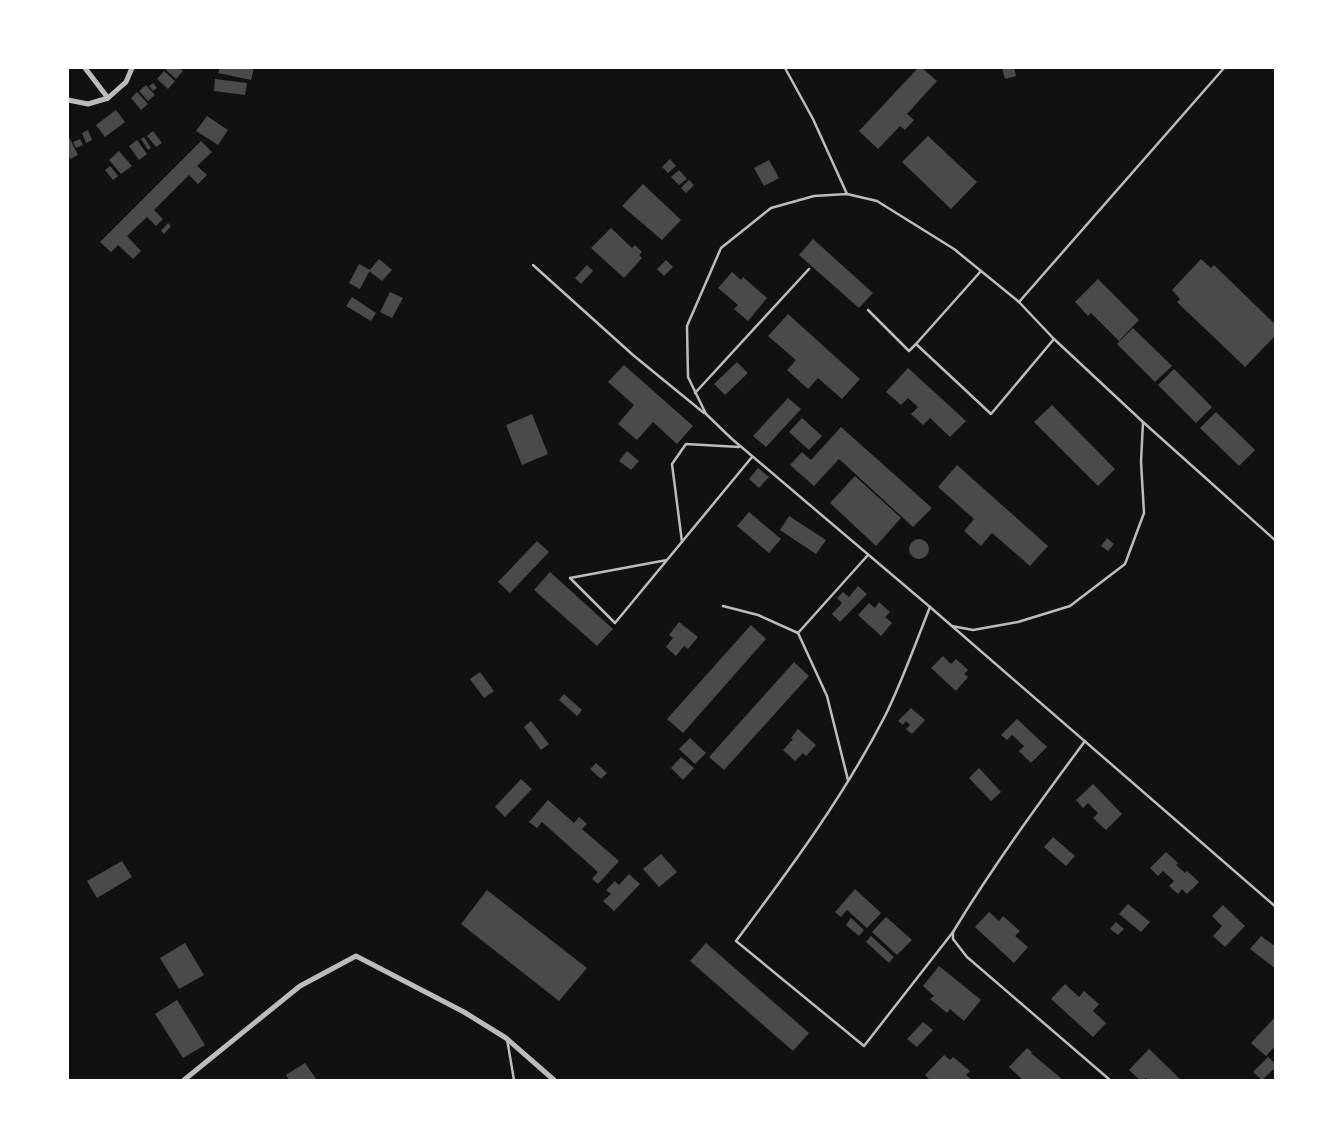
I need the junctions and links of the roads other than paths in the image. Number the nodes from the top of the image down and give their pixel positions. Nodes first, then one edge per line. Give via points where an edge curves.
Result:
1 (85, 68) edge
2 (132, 68) edge
3 (785, 68) edge
4 (1224, 68) edge
5 (108, 98) junction
6 (68, 100) edge
7 (847, 194) junction
8 (532, 265) dead end
9 (809, 269) dead end
10 (980, 271) junction
11 (1019, 302) junction
12 (868, 310) dead end
13 (1054, 339) junction
14 (916, 344) junction
15 (695, 393) junction
16 (706, 414) junction
17 (1143, 422) junction
18 (741, 447) junction
19 (752, 456) junction
20 (1276, 540) edge
21 (682, 542) junction
22 (868, 555) junction
23 (667, 560) junction
24 (723, 606) dead end
25 (930, 607) junction
26 (952, 626) junction
27 (798, 633) junction
28 (1084, 741) junction
29 (848, 780) junction
30 (1276, 907) edge
31 (954, 932) junction
32 (506, 1038) junction
33 (184, 1080) edge
34 (514, 1080) edge
35 (554, 1080) edge
36 (1110, 1080) edge

1 - 5 street
2 - 5 street via 126,82
3 - 7 lane via 813,119
4 - 11 lane
5 - 6 street via 88,104
7 - 10 lane via 877,200 954,249
7 - 15 lane via 814,196 771,208 721,248 688,326 688,377
8 - 16 lane via 633,355
9 - 15 lane
10 - 11 lane
10 - 14 lane
11 - 13 lane
12 - 14 lane via 909,351
13 - 14 lane via 991,414
13 - 17 lane
15 - 16 lane
16 - 18 lane
17 - 20 lane
17 - 26 lane via 1144,513 1125,564 1070,606 1018,622 973,630
18 - 19 lane
18 - 21 lane via 686,444 672,464
19 - 21 lane
19 - 22 lane
21 - 23 lane
22 - 25 lane
22 - 27 lane
23 - 23 lane via 616,622 570,578 599,573
24 - 27 lane via 758,615
25 - 26 lane
25 - 29 lane via 886,714
26 - 28 lane
27 - 29 lane via 827,696
28 - 30 lane
28 - 31 lane via 1027,819
29 - 31 lane via 736,941 864,1046
31 - 36 lane via 953,939 968,957
32 - 33 street via 464,1012 356,956 300,986
32 - 34 lane
32 - 35 street

